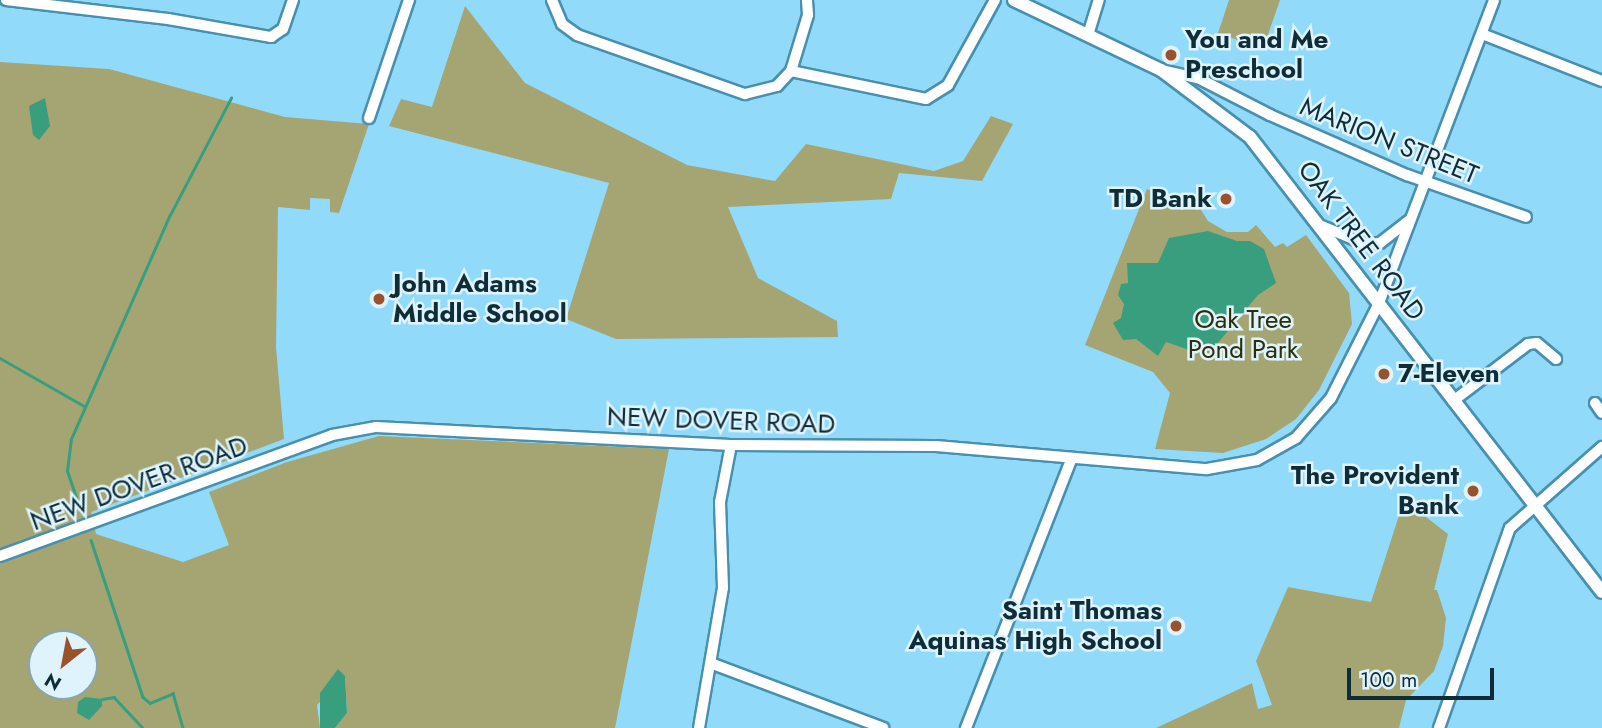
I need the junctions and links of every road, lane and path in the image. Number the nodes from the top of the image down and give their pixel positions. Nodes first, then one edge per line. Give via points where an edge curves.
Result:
1 (6, 0) edge
2 (293, 0) edge
3 (409, 0) edge
4 (552, 0) edge
5 (807, 0) edge
6 (995, 0) edge
7 (1014, 0) edge
8 (1099, 0) edge
9 (1494, 0) edge
10 (58, 3) edge
11 (1482, 34) junction
12 (1088, 35) junction
13 (1161, 69) junction
14 (791, 71) junction
15 (1602, 81) edge
16 (369, 118) dead end
17 (1425, 181) junction
18 (1526, 217) dead end
19 (1411, 218) junction
20 (1322, 226) junction
21 (1379, 303) junction
22 (1556, 359) dead end
23 (1452, 401) junction
24 (1595, 403) dead end
25 (1602, 413) edge
26 (731, 445) junction
27 (1602, 447) edge
28 (1072, 458) junction
29 (1534, 506) junction
30 (0, 556) edge
31 (1602, 592) edge
32 (713, 664) junction
33 (699, 728) edge
34 (883, 728) edge
35 (965, 728) edge
36 (1439, 728) edge

1 - 10 street
2 - 10 street via 283,29 271,37
3 - 16 street
4 - 14 street via 562,24 577,35 734,93 767,91
5 - 14 street via 808,15
6 - 14 street via 948,85 926,99
7 - 12 main road, OAK TREE ROAD
8 - 12 street
9 - 11 street, NEW DOVER ROAD
11 - 15 street
11 - 17 street, NEW DOVER ROAD
12 - 13 main road, OAK TREE ROAD
13 - 17 street, MARION STREET via 1198,78 1270,116
13 - 20 main road, OAK TREE ROAD via 1250,137
17 - 18 street, MARION STREET
17 - 19 street, NEW DOVER ROAD
19 - 20 street via 1380,243 1366,244
19 - 21 street, NEW DOVER ROAD
20 - 21 main road, OAK TREE ROAD
21 - 23 main road, OAK TREE ROAD
21 - 28 street, NEW DOVER ROAD via 1326,407 1276,451 1247,463 1207,469
22 - 23 street via 1537,343 1528,344
23 - 29 main road, OAK TREE ROAD
24 - 25 street
26 - 28 street, NEW DOVER ROAD via 936,446
26 - 30 street, NEW DOVER ROAD via 404,427 363,429 332,435
26 - 32 street via 720,502 723,588
27 - 29 street
28 - 35 street
29 - 31 main road, OAK TREE ROAD
29 - 36 street via 1505,538
32 - 33 street
32 - 34 street

